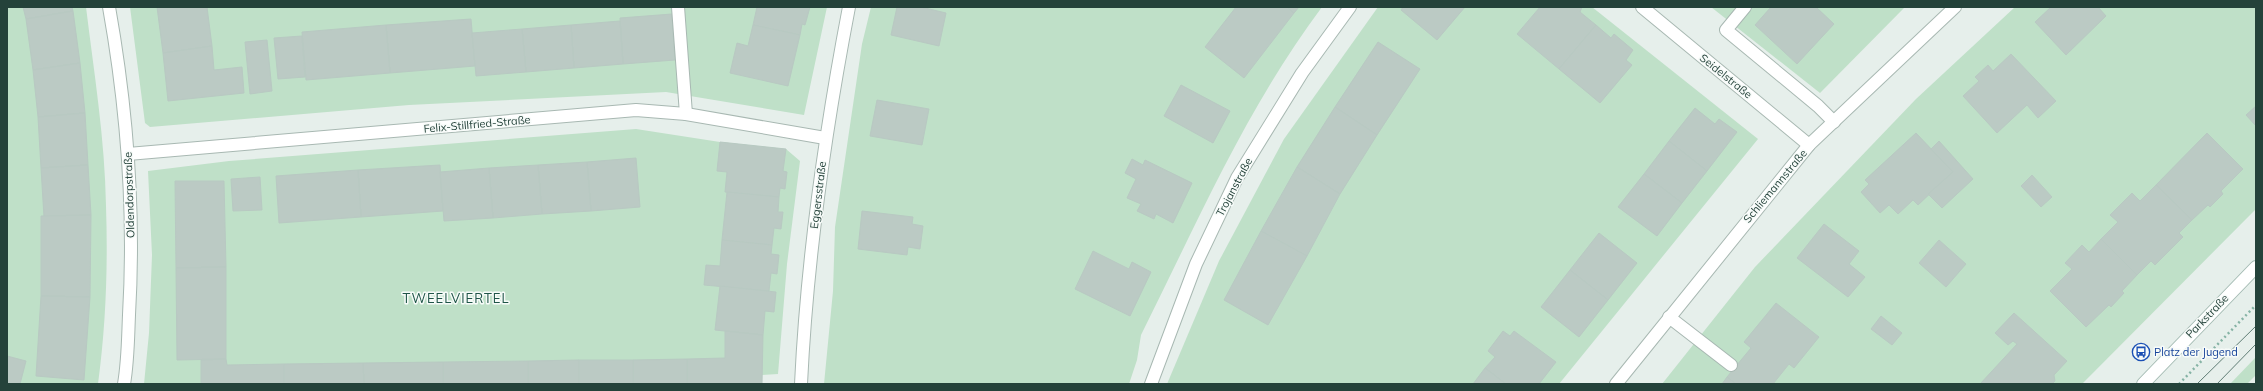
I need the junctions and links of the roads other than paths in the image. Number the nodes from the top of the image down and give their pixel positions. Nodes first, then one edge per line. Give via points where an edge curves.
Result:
1 (109, 7) edge
2 (678, 7) edge
3 (849, 7) edge
4 (1350, 7) edge
5 (1642, 7) edge
6 (1746, 7) edge
7 (1955, 7) edge
8 (686, 114) junction
9 (1834, 122) junction
10 (825, 138) junction
11 (1809, 145) junction
12 (128, 154) junction
13 (2256, 267) edge
14 (1669, 317) junction
15 (1731, 365) dead end
16 (124, 384) edge
17 (801, 384) edge
18 (1151, 384) edge
19 (1616, 384) edge
20 (2143, 384) edge

1 - 12 street, Oldendorpstraße via 120,67
2 - 8 street
3 - 10 street, Eggersstraße
4 - 18 street, Trojanstraße via 1302,74 1237,178 1196,264
5 - 11 street, Seidelstraße
6 - 9 street via 1726,30
7 - 9 street, Schliemannstraße
8 - 10 street, Felix-Stillfried-Straße
8 - 12 street, Felix-Stillfried-Straße via 636,110
9 - 11 street, Schliemannstraße
10 - 17 street, Eggersstraße via 812,249
11 - 14 street, Schliemannstraße
12 - 16 street, Oldendorpstraße via 132,267
13 - 20 street, Parkstraße
14 - 15 street
14 - 19 street, Schliemannstraße

